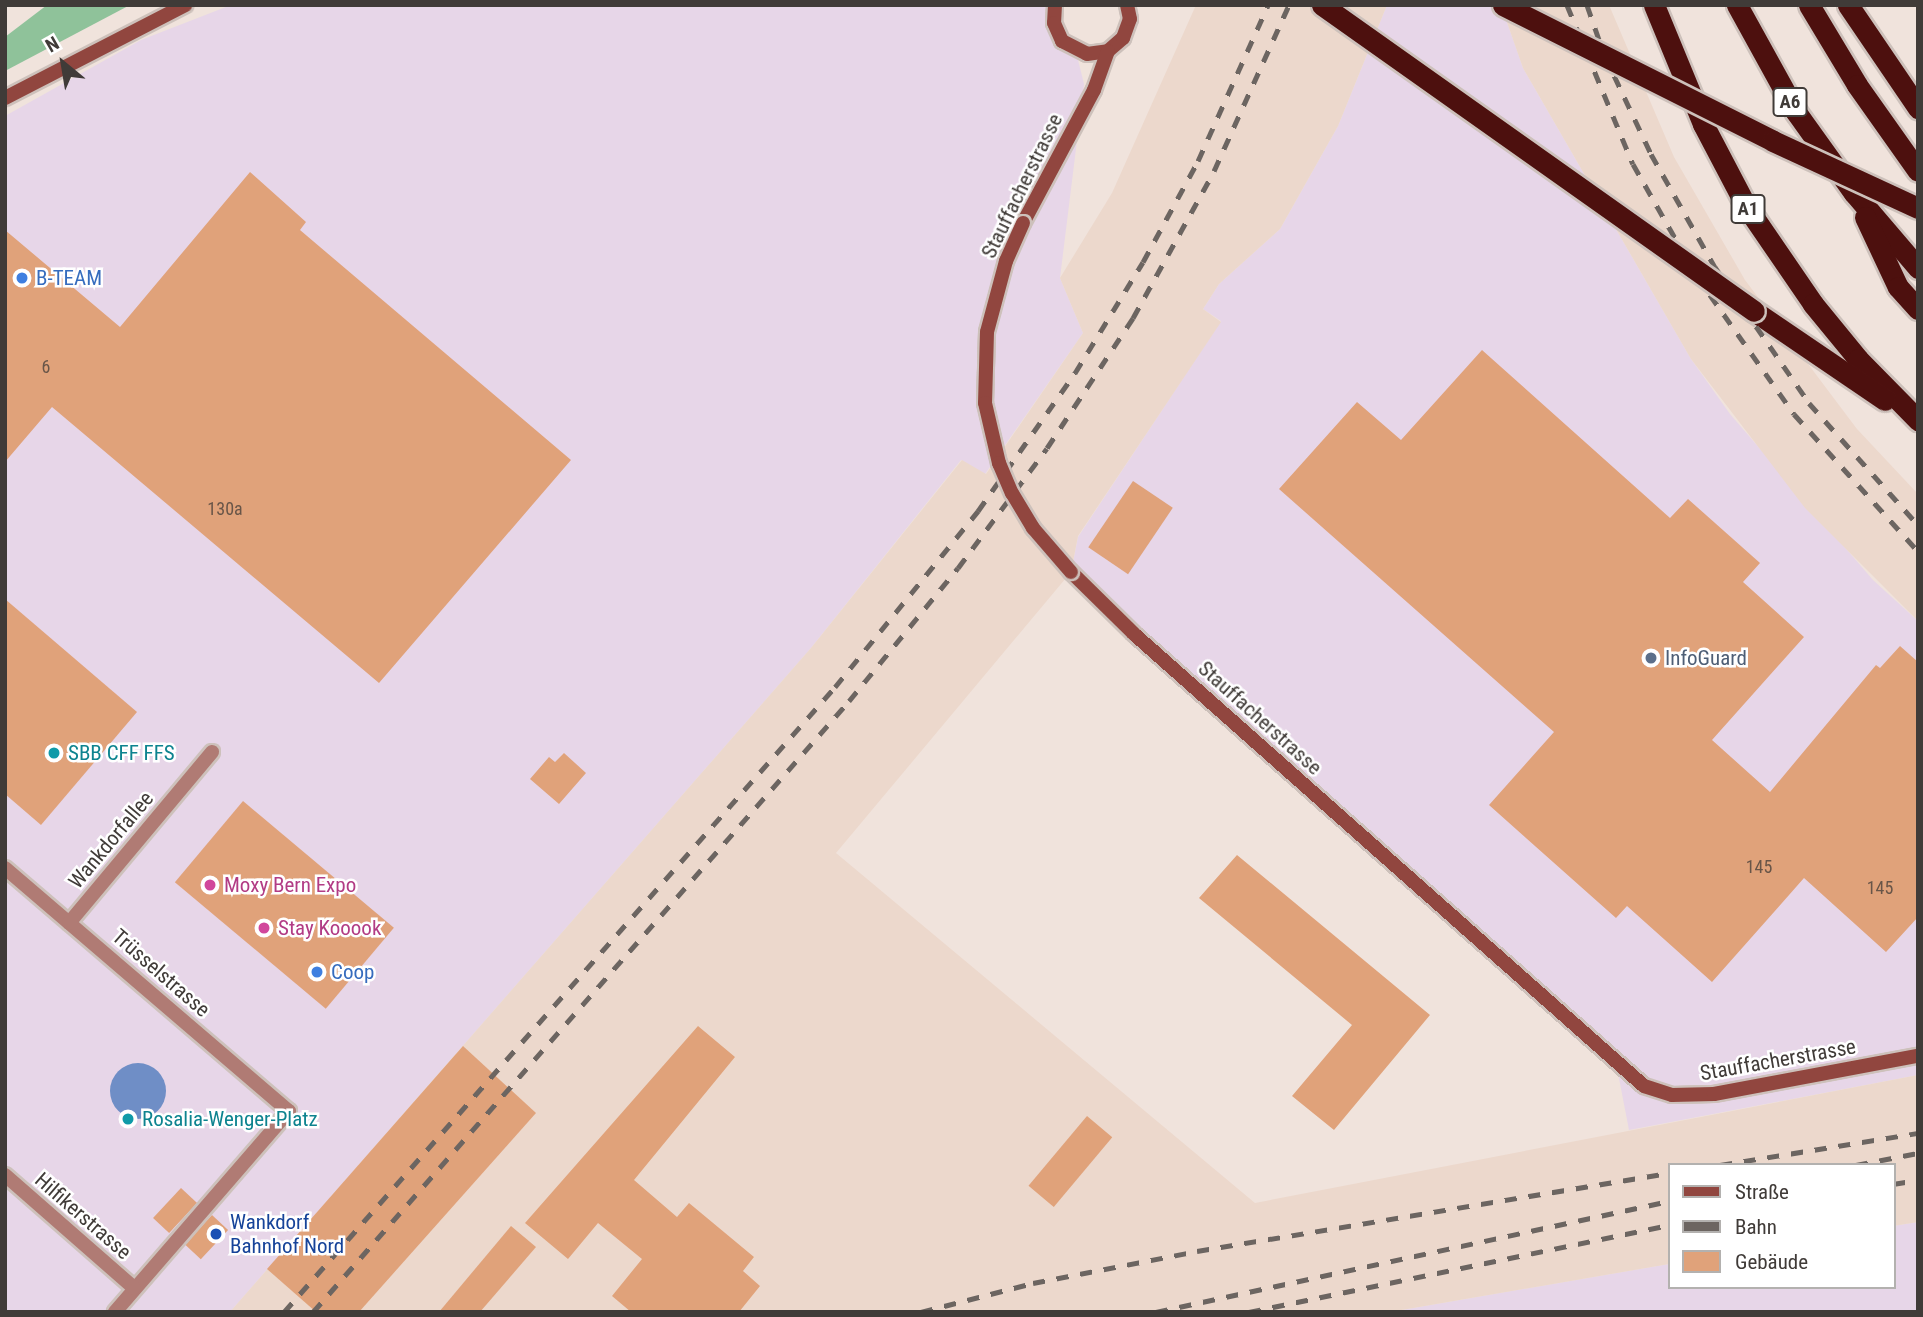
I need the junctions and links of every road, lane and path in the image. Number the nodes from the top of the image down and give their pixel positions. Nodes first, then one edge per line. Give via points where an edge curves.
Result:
1 (185, 5) edge
2 (1055, 5) edge
3 (1128, 5) edge
4 (1322, 5) edge
5 (1503, 5) edge
6 (1654, 5) edge
7 (1737, 5) edge
8 (1809, 5) edge
9 (1848, 5) edge
10 (1108, 51) junction
11 (5, 98) edge
12 (1918, 108) edge
13 (1918, 171) edge
14 (1854, 193) junction
15 (1918, 208) edge
16 (1918, 268) edge
17 (1918, 309) edge
18 (1918, 421) edge
19 (212, 752) dead end
20 (5, 868) edge
21 (69, 922) junction
22 (1918, 1056) edge
23 (5, 1175) edge
24 (134, 1288) junction
25 (115, 1312) edge

1 - 11 street
2 - 10 street via 1054,23 1068,47 1087,54
3 - 10 street, Stauffacherstrasse via 1128,29
4 - 18 highway, bridge
5 - 15 highway, bridge via 1761,136
6 - 18 highway, A1 via 1726,171 1770,243 1858,359
7 - 14 highway, A6 via 1796,112
8 - 13 highway via 1857,85
9 - 12 highway
10 - 22 street, Stauffacherstrasse, bridge via 1094,90 1006,261 987,332 985,403 999,463 1033,528 1134,634 1644,1086 1672,1096 1706,1095
14 - 16 highway, A6
14 - 17 highway via 1898,287
19 - 21 street, Wankdorfallee
20 - 21 street, Trüsselstrasse
21 - 24 street, Trüsselstrasse via 289,1111
23 - 24 street, Hilfikerstrasse
24 - 25 street

